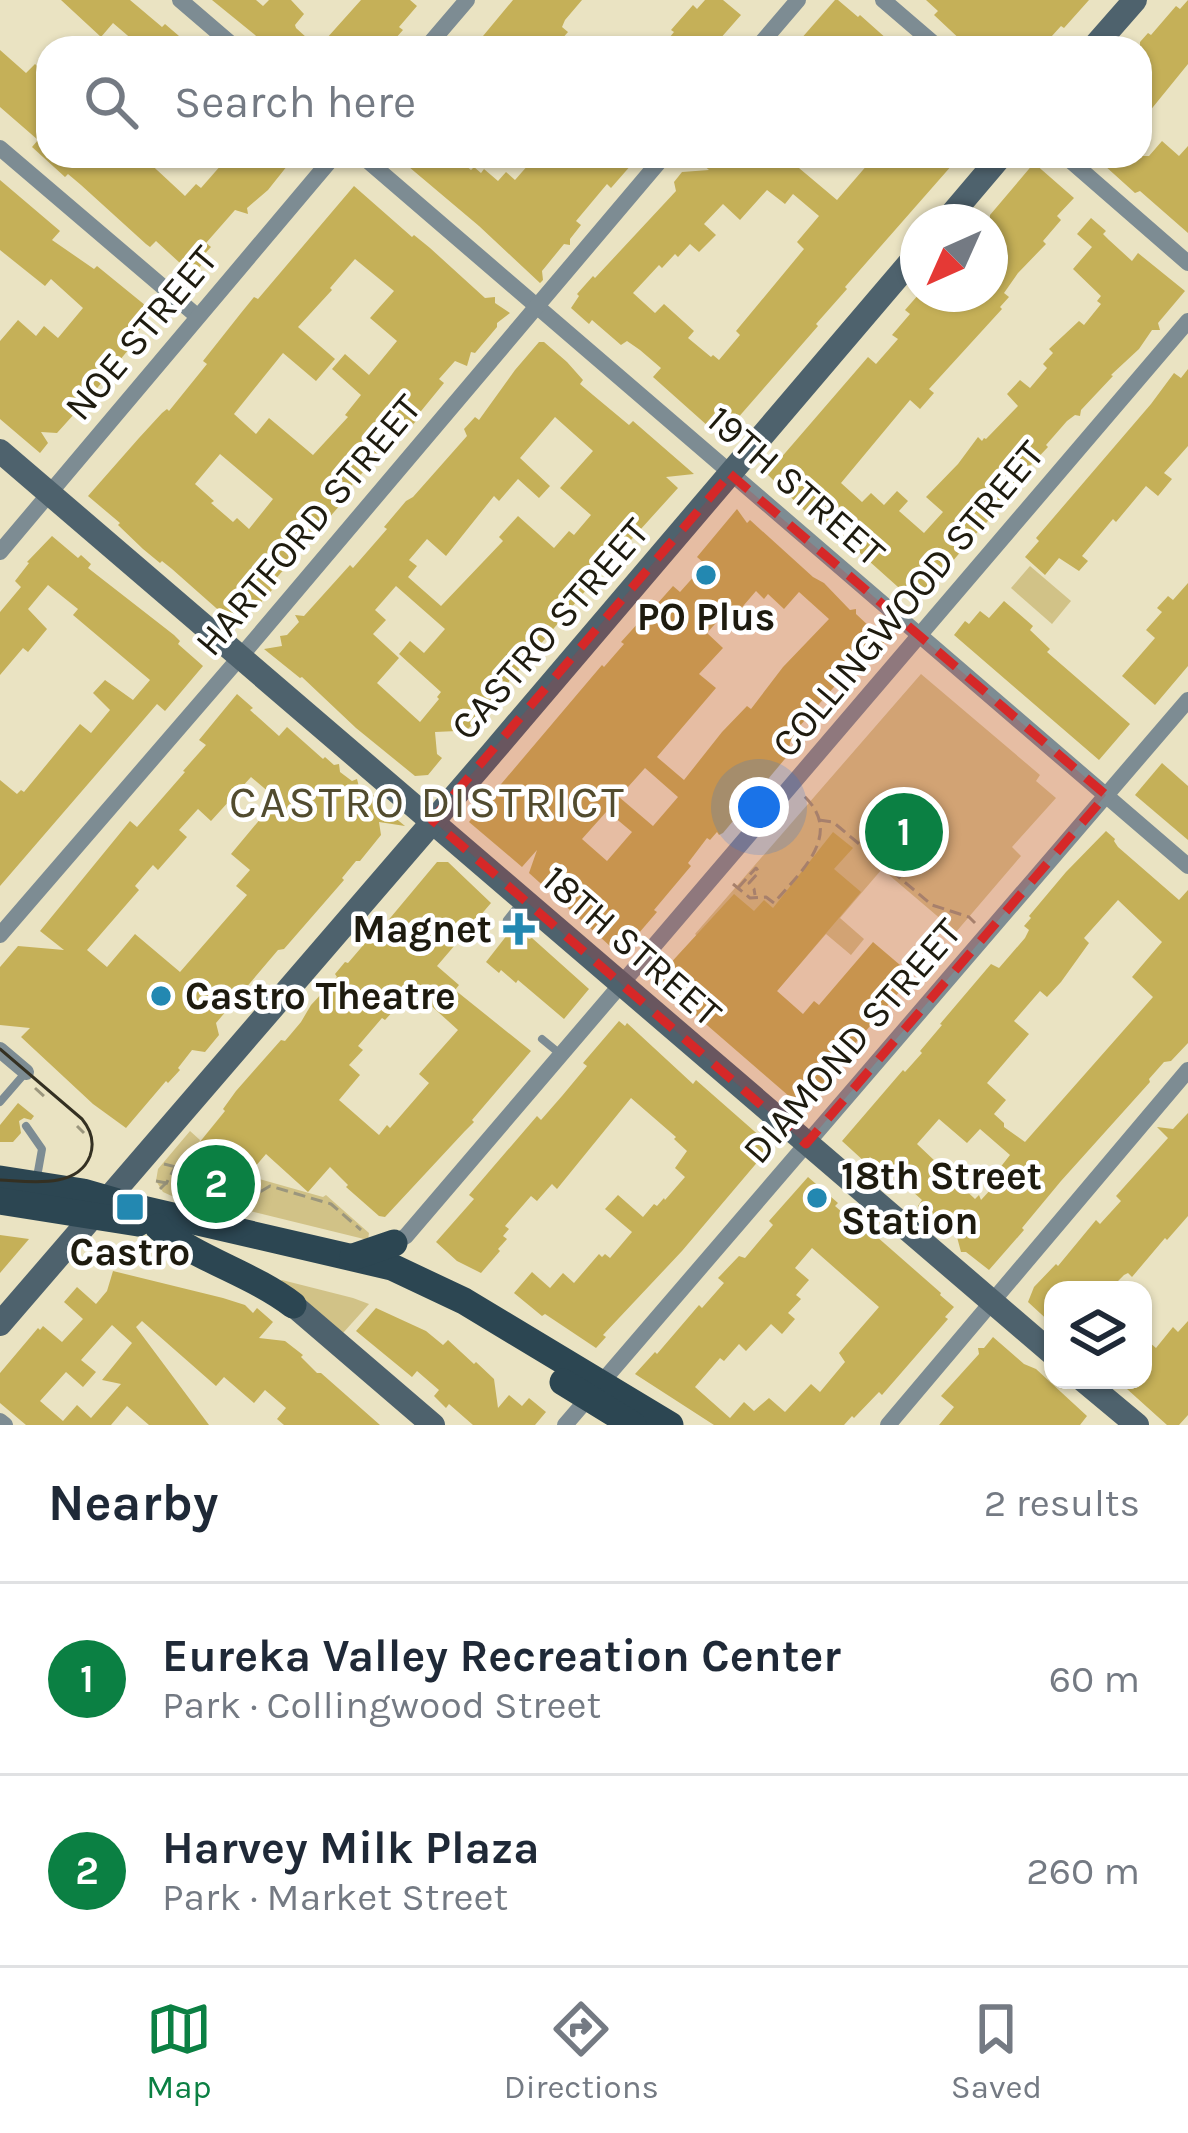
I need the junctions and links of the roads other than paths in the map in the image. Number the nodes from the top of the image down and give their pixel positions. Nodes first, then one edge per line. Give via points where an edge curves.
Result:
1 (180, 0) edge
2 (467, 0) edge
3 (798, 0) edge
4 (883, 0) edge
5 (1135, 0) edge
6 (222, 36) edge
7 (436, 36) edge
8 (767, 36) edge
9 (925, 36) edge
10 (1104, 36) edge
11 (0, 148) edge
12 (324, 168) edge
13 (376, 168) edge
14 (654, 168) edge
15 (991, 168) edge
16 (1078, 168) edge
17 (960, 204) edge
18 (1188, 263) edge
19 (900, 274) edge
20 (536, 306) junction
21 (196, 316) junction
22 (1188, 321) edge
23 (0, 452) edge
24 (730, 474) junction
25 (50, 494) junction
26 (0, 552) edge
27 (920, 636) junction
28 (241, 656) junction
29 (1188, 700) edge
30 (1106, 795) junction
31 (432, 820) junction
32 (1188, 866) edge
33 (524, 900) junction
34 (507, 920) dead end
35 (0, 934) edge
36 (621, 985) junction
37 (542, 1039) dead end
38 (0, 1050) edge
39 (561, 1055) junction
40 (1188, 1070) edge
41 (30, 1080) joint
42 (0, 1103) edge
43 (10, 1113) dead end
44 (26, 1126) dead end
45 (806, 1144) junction
46 (0, 1179) edge
47 (36, 1184) junction
48 (0, 1201) edge
49 (101, 1206) junction
50 (158, 1227) junction
51 (372, 1245) junction
52 (992, 1303) junction
53 (293, 1305) joint
54 (2, 1317) edge
55 (1044, 1346) edge
56 (1094, 1389) edge
57 (596, 1390) junction
58 (433, 1425) edge
59 (565, 1425) edge
60 (633, 1425) edge
61 (670, 1425) edge
62 (888, 1425) edge
63 (1137, 1425) edge

1 - 6 street
2 - 7 street
3 - 8 street
4 - 9 street
5 - 10 street
11 - 21 street
12 - 21 street, NOE STREET
13 - 20 street, 19TH STREET
14 - 20 street, HARTFORD STREET
15 - 17 street
16 - 18 street
19 - 24 street, CASTRO STREET
20 - 24 street, 19TH STREET
20 - 28 street, HARTFORD STREET
21 - 25 street, NOE STREET
22 - 27 street, COLLINGWOOD STREET
23 - 25 street, 18TH STREET
24 - 27 street, 19TH STREET
24 - 31 street, CASTRO STREET
25 - 26 street, NOE STREET
25 - 28 street, 18TH STREET
27 - 30 street, 19TH STREET
27 - 36 street, COLLINGWOOD STREET
28 - 31 street, 18TH STREET
28 - 35 street, HARTFORD STREET
29 - 30 street, DIAMOND STREET
30 - 32 street, 19TH STREET
30 - 45 street, DIAMOND STREET
31 - 33 street, 18TH STREET
31 - 49 street, CASTRO STREET
33 - 34 lane
33 - 36 street, 18TH STREET
36 - 39 street, COLLINGWOOD STREET
36 - 45 street, 18TH STREET
37 - 39 lane
38 - 41 street
39 - 51 street, COLLINGWOOD STREET via 406,1235
40 - 52 street
41 - 42 lane
42 - 43 lane
44 - 47 lane via 42,1149
45 - 52 street, 18TH STREET
45 - 57 street, DIAMOND STREET
46 - 47 main road
47 - 49 main road
48 - 49 main road
49 - 50 main road
49 - 51 main road
49 - 54 street, CASTRO STREET
50 - 53 main road
50 - 57 main road via 399,1287
51 - 57 main road via 392,1267 447,1291
52 - 55 street, 18TH STREET
52 - 62 street
53 - 58 street
56 - 63 street
57 - 59 street, DIAMOND STREET
57 - 60 main road
57 - 61 main road

